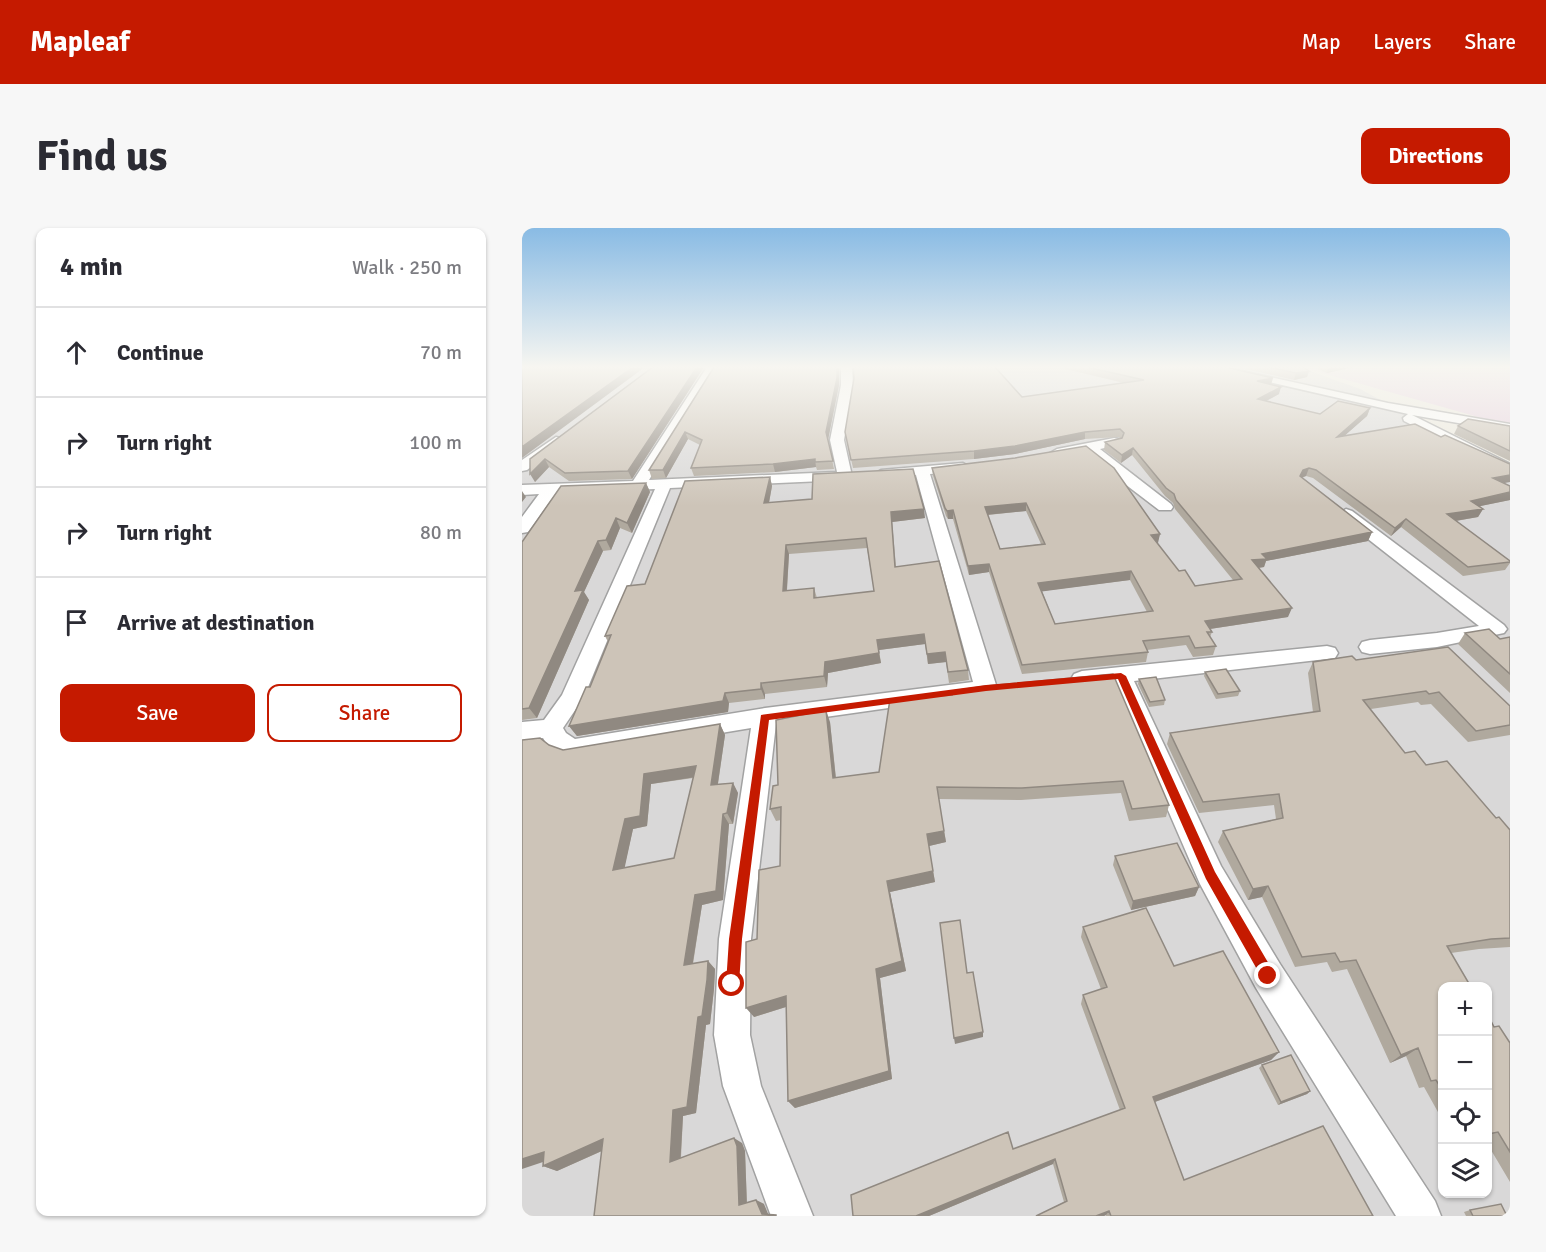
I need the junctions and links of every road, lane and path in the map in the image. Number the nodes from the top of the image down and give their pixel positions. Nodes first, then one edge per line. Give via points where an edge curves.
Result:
1 (684, 413) edge
2 (842, 413) edge
3 (1400, 413) edge
4 (1423, 413) edge
5 (1510, 428) edge
6 (566, 433) edge
7 (1113, 442) edge
8 (1088, 446) junction
9 (1037, 457) edge
10 (975, 465) edge
11 (522, 467) edge
12 (1510, 470) edge
13 (922, 471) junction
14 (856, 475) junction
15 (639, 485) junction
16 (664, 485) junction
17 (551, 489) junction
18 (522, 490) edge
19 (1335, 505) edge
20 (1165, 507) dead end
21 (522, 528) edge
22 (1503, 627) edge
23 (1437, 640) junction
24 (1370, 647) dead end
25 (1327, 653) dead end
26 (1453, 655) edge
27 (1121, 676) junction
28 (1065, 681) edge
29 (765, 717) junction
30 (551, 728) junction
31 (522, 731) edge
32 (792, 1216) edge
33 (1420, 1216) edge

1 - 15 street
2 - 14 street via 837,440
3 - 12 street
4 - 5 street
6 - 11 street
7 - 8 street
8 - 9 street
8 - 20 street
10 - 13 street
13 - 14 street
13 - 29 street via 997,687
14 - 16 street
15 - 16 street
15 - 17 street
16 - 30 street via 572,697
17 - 18 street
17 - 21 street
19 - 22 street
22 - 23 street
23 - 24 street
23 - 26 street
25 - 27 street
27 - 28 street
27 - 33 street via 1210,875 1343,1098
29 - 30 street via 571,749 556,739
29 - 32 street via 735,939 732,1035 742,1086
30 - 31 street

